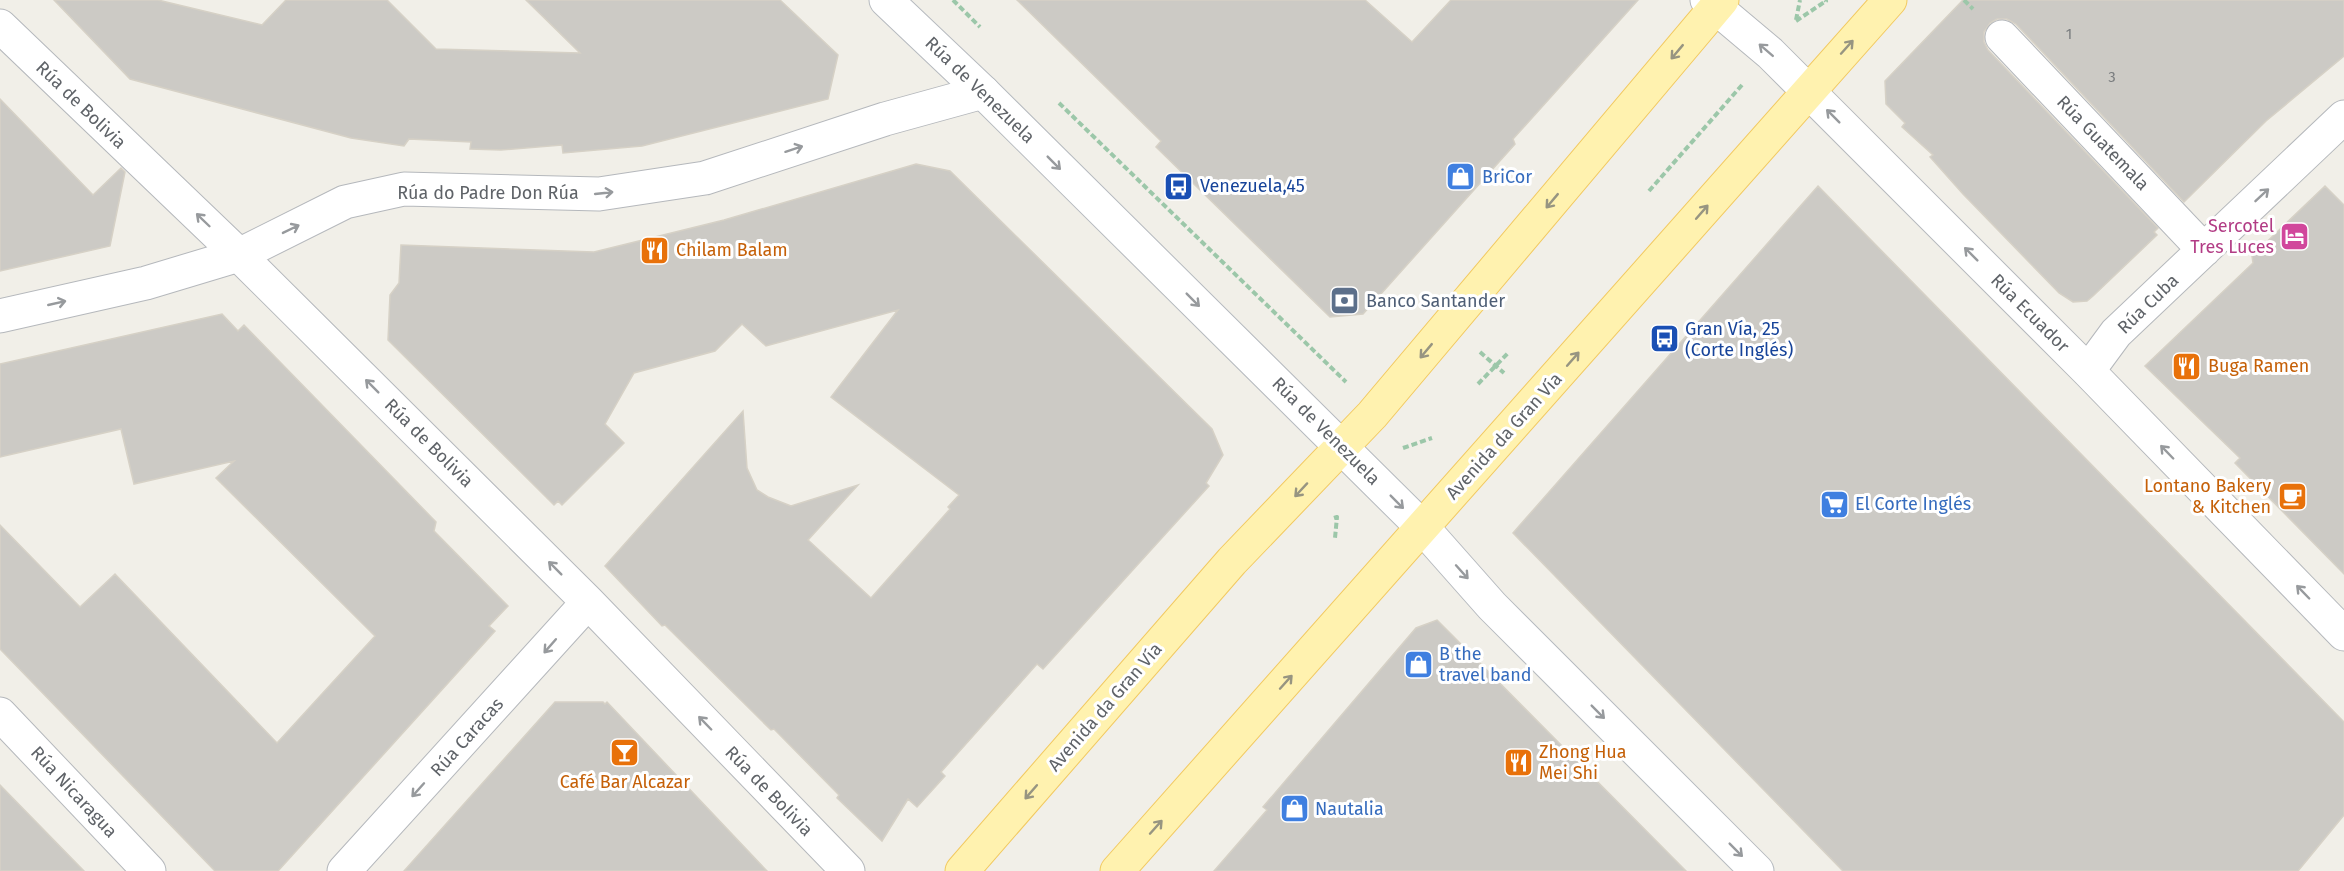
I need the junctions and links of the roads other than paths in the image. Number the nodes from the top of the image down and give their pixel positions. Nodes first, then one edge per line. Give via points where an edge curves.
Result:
1 (6, 0) edge
2 (886, 0) edge
3 (1890, 0) edge
4 (1715, 2) edge
5 (0, 26) edge
6 (2002, 37) dead end
7 (30, 57) junction
8 (1808, 91) junction
9 (983, 92) junction
10 (2344, 117) edge
11 (2204, 250) junction
12 (239, 255) junction
13 (0, 316) edge
14 (2088, 371) junction
15 (1341, 447) junction
16 (1423, 528) junction
17 (588, 602) junction
18 (2344, 634) edge
19 (0, 714) edge
20 (149, 871) edge
21 (344, 871) edge
22 (848, 871) edge
23 (962, 871) edge
24 (1117, 871) edge
25 (1757, 871) edge

1 - 7 street
2 - 9 street, Rúa de Venezuela
8 -> 3 main road, Avenida da Gran Vía
8 -> 4 street, Rúa Ecuador
4 -> 15 main road, Avenida da Gran Vía via 1372,415
5 - 7 street, Rúa de Bolivia
6 - 11 street, Rúa Guatemala
12 -> 7 street, Rúa de Bolivia
14 -> 8 street, Rúa Ecuador
16 -> 8 main road, Avenida da Gran Vía
12 -> 9 street, Rúa do Padre Don Rúa via 345,202 404,189 599,194 705,178 885,119
9 -> 15 street, Rúa de Venezuela
11 -> 10 street, Rúa Cuba
11 - 14 street, Rúa Cuba via 2116,333
13 -> 12 street, Rúa do Padre Don Rúa via 146,283
17 -> 12 street, Rúa de Bolivia
18 -> 14 street, Rúa Ecuador
15 -> 16 street, Rúa de Venezuela
15 -> 23 main road, Avenida da Gran Vía via 1232,561
24 -> 16 main road, Avenida da Gran Vía
16 -> 25 street, Rúa de Venezuela via 1492,606
17 -> 21 street, Rúa Caracas
22 -> 17 street, Rúa de Bolivia
19 - 20 street, Rúa Nicaragua

